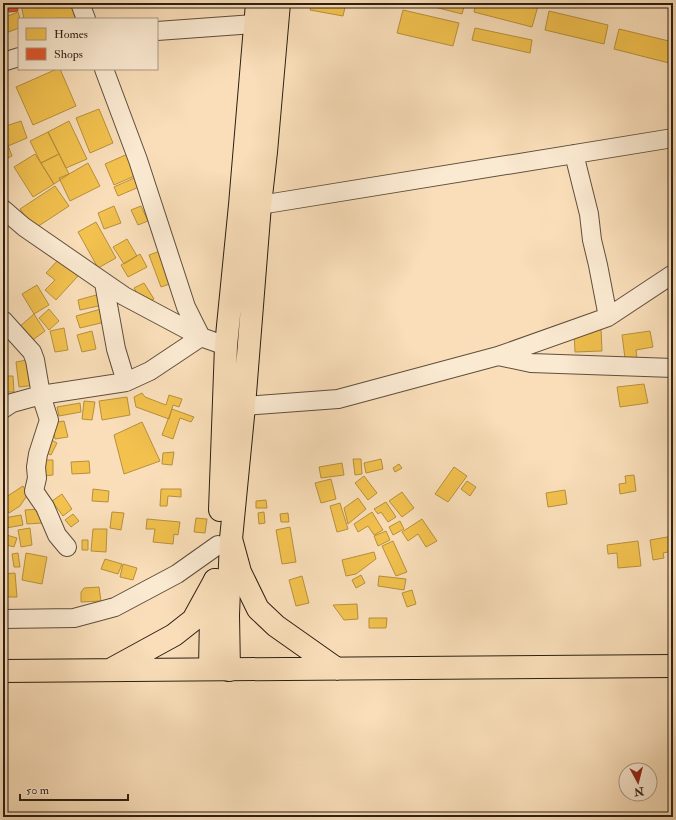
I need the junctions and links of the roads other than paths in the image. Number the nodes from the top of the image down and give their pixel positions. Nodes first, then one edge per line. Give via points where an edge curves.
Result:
1 (80, 3) edge
2 (279, 3) edge
3 (255, 13) edge
4 (86, 18) edge
5 (158, 31) edge
6 (18, 57) edge
7 (3, 62) edge
8 (104, 70) edge
9 (673, 138) edge
10 (574, 154) junction
11 (250, 205) junction
12 (3, 209) edge
13 (673, 274) edge
14 (104, 283) junction
15 (608, 316) junction
16 (3, 320) edge
17 (201, 338) junction
18 (226, 346) junction
19 (498, 356) junction
20 (673, 368) edge
21 (126, 382) junction
22 (41, 395) junction
23 (244, 406) junction
24 (3, 409) edge
25 (225, 542) junction
26 (67, 546) dead end
27 (215, 580) junction
28 (3, 619) edge
29 (673, 666) edge
30 (337, 669) junction
31 (220, 670) junction
32 (107, 671) junction
33 (3, 672) edge

1 - 4 street
2 - 11 main road via 266,152
3 - 5 street
3 - 11 main road
6 - 7 street
8 - 17 street via 138,160 186,307
9 - 10 street
10 - 11 street
10 - 15 street via 589,214
11 - 18 main road
11 - 23 main road
12 - 14 street via 24,227
13 - 15 street
14 - 17 street
14 - 21 street via 116,349
15 - 19 street
16 - 22 street via 32,352
17 - 18 street
17 - 21 street via 150,371
18 - 25 main road
19 - 20 street via 530,363
19 - 23 street via 338,399
21 - 22 street
22 - 24 street via 12,403
22 - 26 street via 49,420 38,454 34,491 45,507 56,534
23 - 25 main road
25 - 27 main road
25 - 28 street via 177,574 115,607 74,618
25 - 30 main road via 258,609 276,626
25 - 31 main road via 228,615
27 - 31 main road via 211,615
27 - 32 main road via 193,620 174,635
29 - 30 main road
30 - 31 main road
31 - 32 main road
32 - 33 main road

